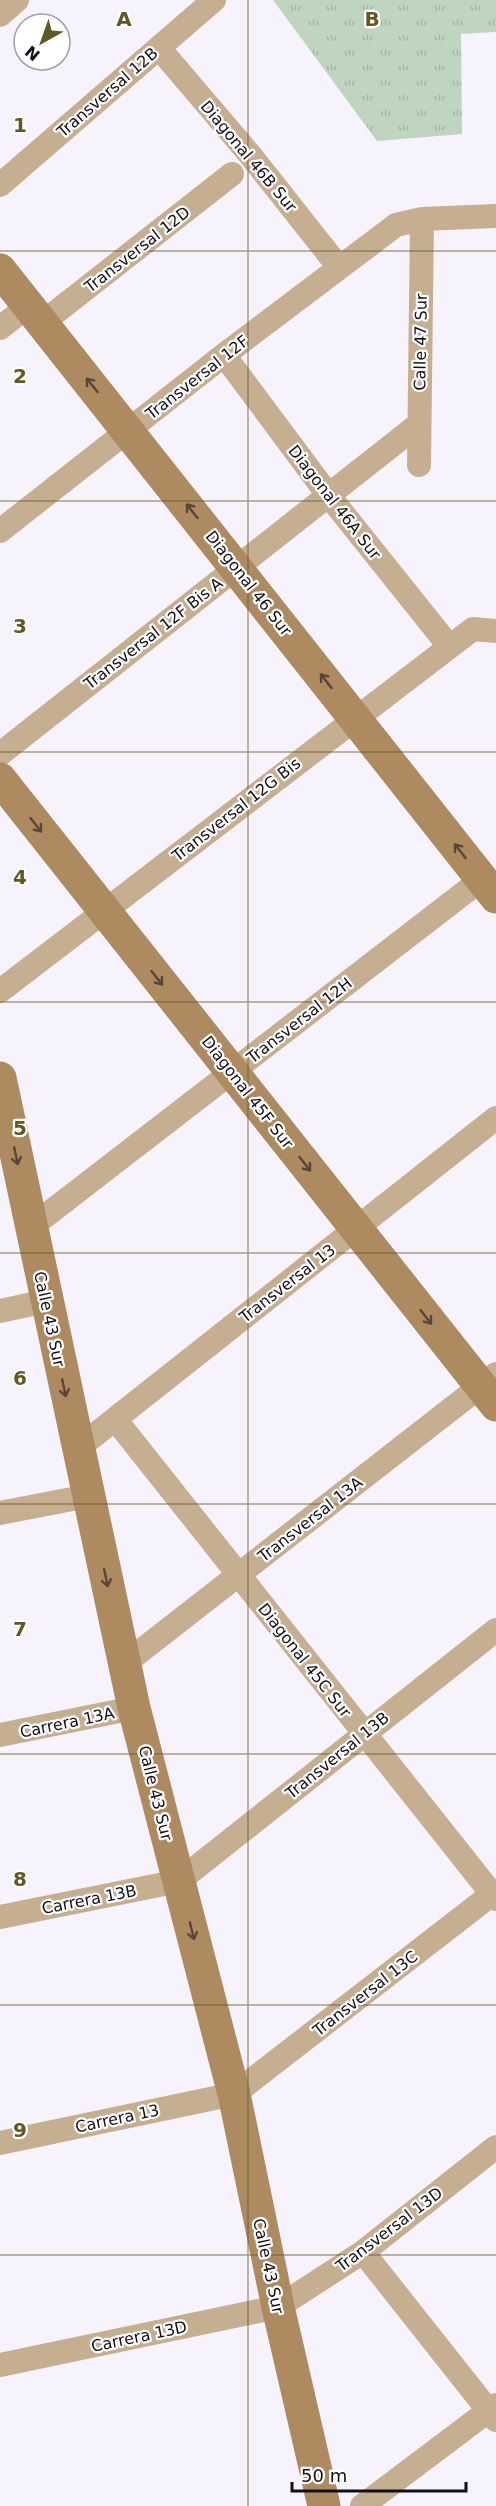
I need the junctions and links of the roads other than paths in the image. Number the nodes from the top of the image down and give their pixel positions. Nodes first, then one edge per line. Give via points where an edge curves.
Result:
1 (17, 0) edge
2 (214, 0) edge
3 (0, 15) edge
4 (159, 48) junction
5 (232, 174) dead end
6 (0, 185) edge
7 (496, 216) edge
8 (422, 219) junction
9 (338, 266) junction
10 (0, 270) edge
11 (35, 315) junction
12 (0, 328) edge
13 (224, 355) junction
14 (419, 424) junction
15 (129, 431) junction
16 (420, 465) dead end
17 (329, 495) junction
18 (0, 531) edge
19 (236, 568) junction
20 (484, 630) edge
21 (449, 646) junction
22 (355, 718) junction
23 (0, 754) edge
24 (0, 779) edge
25 (489, 888) edge
26 (104, 911) junction
27 (0, 991) edge
28 (232, 1072) junction
29 (2, 1097) edge
30 (496, 1118) edge
31 (31, 1227) junction
32 (356, 1229) junction
33 (46, 1301) junction
34 (0, 1311) edge
35 (491, 1388) edge
36 (115, 1419) junction
37 (77, 1449) junction
38 (88, 1496) junction
39 (0, 1513) edge
40 (238, 1575) junction
41 (496, 1630) edge
42 (124, 1664) junction
43 (134, 1708) junction
44 (363, 1733) junction
45 (0, 1735) edge
46 (179, 1881) junction
47 (495, 1895) edge
48 (0, 1917) edge
49 (234, 2094) junction
50 (0, 2143) edge
51 (496, 2147) edge
52 (363, 2252) junction
53 (278, 2307) junction
54 (0, 2365) edge
55 (493, 2412) edge
56 (324, 2506) edge
57 (362, 2506) edge

1 - 3 street
2 - 4 street, Transversal 12B
4 - 6 street, Transversal 12B
4 - 9 street, Diagonal 46B Sur
5 - 11 street, Transversal 12D
7 - 8 street
8 - 9 street, Transversal 12F via 396,225
8 - 14 street, Calle 47 Sur
9 - 13 street, Transversal 12F
10 - 11 street, Diagonal 46 Sur
11 - 12 street, Transversal 12D
15 -> 11 street, Diagonal 46 Sur
13 - 15 street, Transversal 12F
13 - 17 street, Diagonal 46A Sur
14 - 16 street, Calle 47 Sur
14 - 17 street, Transversal 12F Bis A
15 - 18 street, Transversal 12F
19 -> 15 street, Diagonal 46 Sur
17 - 19 street, Transversal 12F Bis A
17 - 21 street, Diagonal 46A Sur
22 -> 19 street, Diagonal 46 Sur
19 - 23 street, Transversal 12F Bis A
20 - 21 street, Transversal 12G Bis
21 - 22 street, Transversal 12G Bis
25 -> 22 street, Diagonal 46 Sur
22 - 26 street, Transversal 12G Bis
24 -> 26 street, Diagonal 45F Sur
25 - 28 street, Transversal 12H
26 - 27 street, Transversal 12G Bis
26 -> 28 street, Diagonal 45F Sur
28 - 31 street, Transversal 12H
28 -> 32 street, Diagonal 45F Sur
29 -> 31 street, Calle 43 Sur
30 - 32 street, Transversal 13
31 - 33 street, Calle 43 Sur
32 -> 35 street, Diagonal 45F Sur
32 - 36 street, Transversal 13
33 - 34 street
33 -> 37 street, Calle 43 Sur
35 - 40 street, Transversal 13A
36 - 37 street, Transversal 13
36 - 40 street, Diagonal 45C Sur
37 - 38 street, Calle 43 Sur
38 - 39 street
38 -> 42 street, Calle 43 Sur
40 - 42 street, Transversal 13A
40 - 44 street, Diagonal 45C Sur
41 - 44 street, Transversal 13B
42 - 43 street, Calle 43 Sur
43 - 45 street, Carrera 13A
43 - 46 street, Calle 43 Sur
44 - 46 street, Transversal 13B
44 - 47 street, Diagonal 45C Sur
46 - 48 street, Carrera 13B
46 -> 49 street, Calle 43 Sur
47 - 49 street, Transversal 13C
49 - 50 street, Carrera 13
49 - 53 street, Calle 43 Sur
51 - 52 street, Transversal 13D
52 - 53 street, Transversal 13D
52 - 55 street
53 - 54 street, Carrera 13D
53 - 56 street, Calle 43 Sur
55 - 57 street

